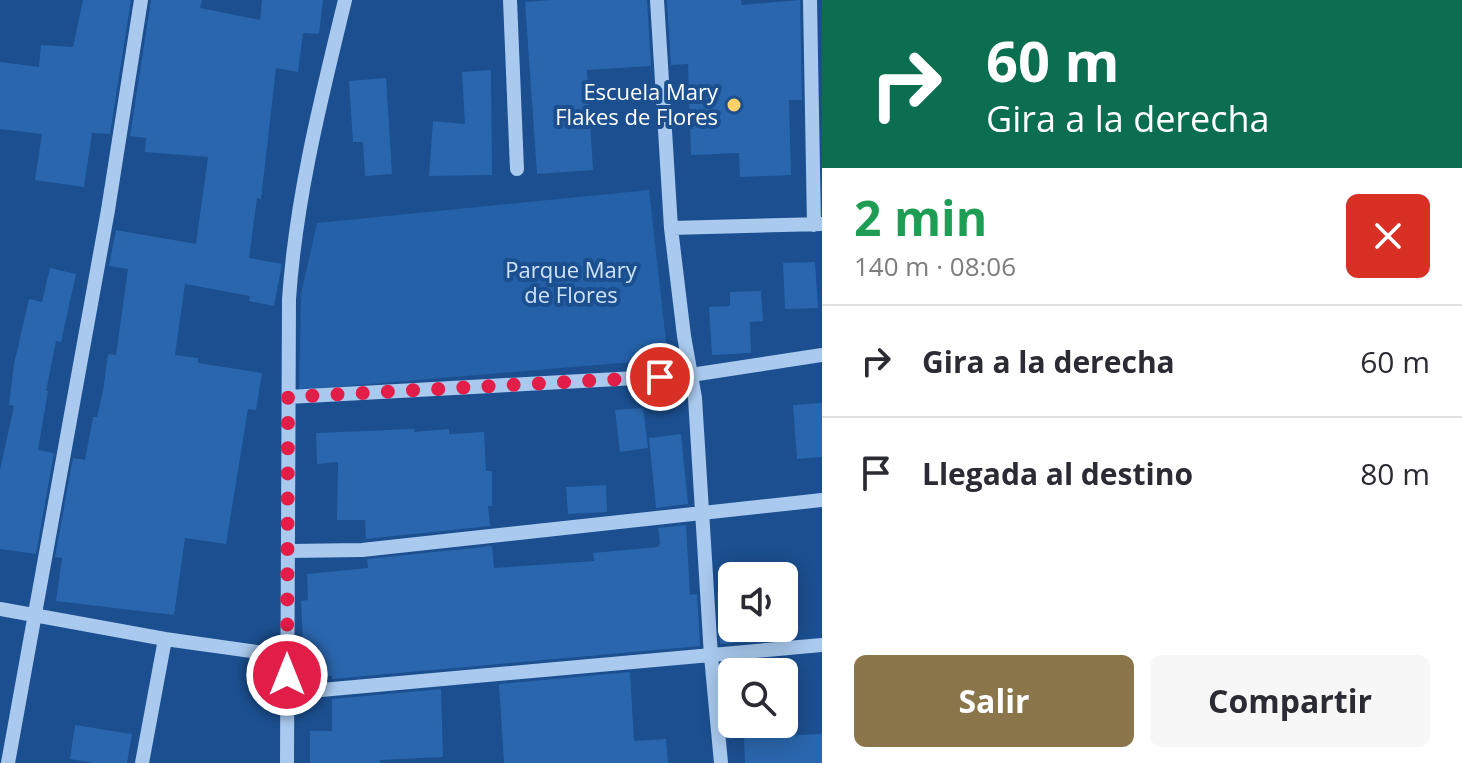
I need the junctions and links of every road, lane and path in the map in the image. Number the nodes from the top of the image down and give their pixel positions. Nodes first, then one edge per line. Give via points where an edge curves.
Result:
1 (141, 0) edge
2 (345, 0) edge
3 (510, 0) edge
4 (657, 0) edge
5 (810, 0) edge
6 (517, 169) dead end
7 (818, 224) edge
8 (671, 228) junction
9 (822, 355) edge
10 (691, 375) junction
11 (288, 397) junction
12 (822, 500) edge
13 (702, 511) junction
14 (289, 551) junction
15 (0, 609) edge
16 (37, 615) junction
17 (165, 639) junction
18 (822, 645) edge
19 (286, 656) junction
20 (711, 656) junction
21 (288, 693) junction
22 (8, 763) edge
23 (142, 763) edge
24 (287, 763) edge
25 (721, 763) edge

1 - 16 street
2 - 11 street via 293,241
3 - 6 street
4 - 8 street
5 - 7 street
7 - 8 street
8 - 10 street
9 - 10 street
10 - 11 street
10 - 13 street
11 - 14 street
12 - 13 street
13 - 14 street via 362,550
13 - 20 street
14 - 19 street
15 - 16 street
16 - 17 street
16 - 22 street
17 - 19 street
17 - 23 street
18 - 20 street
19 - 21 street
20 - 21 street
20 - 25 street
21 - 24 street

